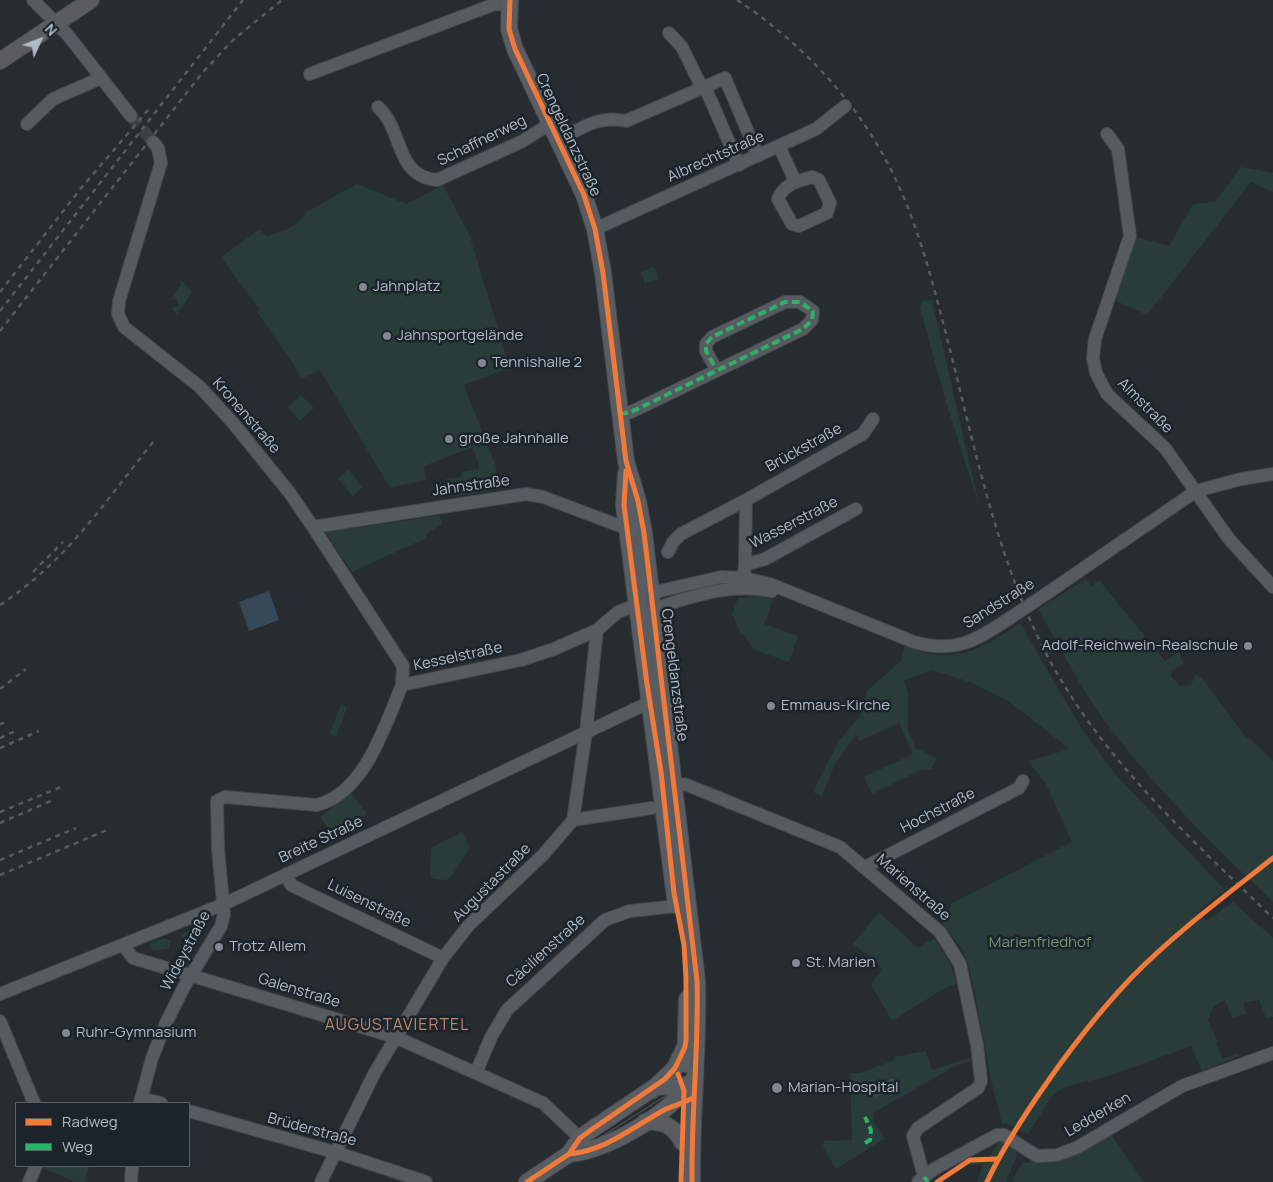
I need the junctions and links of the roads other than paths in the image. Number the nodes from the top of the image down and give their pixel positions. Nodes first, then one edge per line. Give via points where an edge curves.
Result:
1 (33, 0) edge
2 (90, 0) edge
3 (510, 2) edge
4 (55, 23) junction
5 (669, 33) dead end
6 (0, 61) edge
7 (310, 74) dead end
8 (101, 78) junction
9 (705, 86) junction
10 (845, 106) dead end
11 (378, 107) dead end
12 (131, 116) tunnel mouth
13 (28, 124) dead end
14 (550, 124) junction
15 (1107, 134) dead end
16 (558, 140) junction
17 (153, 142) tunnel mouth
18 (779, 146) junction
19 (758, 156) junction
20 (739, 165) junction
21 (795, 181) dead end
22 (595, 229) junction
23 (716, 369) junction
24 (620, 414) junction
25 (873, 419) dead end
26 (1273, 474) edge
27 (1196, 491) junction
28 (746, 500) junction
29 (856, 508) dead end
30 (313, 527) junction
31 (636, 531) junction
32 (668, 552) dead end
33 (746, 565) junction
34 (743, 583) junction
35 (1273, 587) edge
36 (647, 602) junction
37 (597, 630) junction
38 (662, 684) junction
39 (402, 685) junction
40 (650, 702) junction
41 (586, 732) junction
42 (661, 772) junction
43 (1023, 781) dead end
44 (674, 783) junction
45 (216, 808) joint
46 (652, 808) dead end
47 (573, 820) junction
48 (865, 867) junction
49 (286, 874) junction
50 (224, 904) junction
51 (682, 904) junction
52 (123, 945) junction
53 (443, 958) junction
54 (192, 976) junction
55 (0, 994) edge
56 (0, 1021) edge
57 (395, 1037) junction
58 (689, 1045) junction
59 (1273, 1053) edge
60 (476, 1073) junction
61 (694, 1074) junction
62 (655, 1087) junction
63 (684, 1091) junction
64 (140, 1100) edge
65 (34, 1102) edge
66 (154, 1102) edge
67 (692, 1106) junction
68 (190, 1111) edge
69 (645, 1122) junction
70 (580, 1138) junction
71 (682, 1142) junction
72 (334, 1153) junction
73 (569, 1154) junction
74 (36, 1167) edge
75 (132, 1167) edge
76 (921, 1180) edge
77 (29, 1182) edge
78 (130, 1182) edge
79 (321, 1182) edge
80 (426, 1182) edge
81 (527, 1182) edge
82 (681, 1182) edge
83 (692, 1182) edge

1 - 4 street
2 - 4 main road
3 - 7 street, Crengeldanzstraße via 495,4
3 - 14 main road, Crengeldanzstraße via 509,29 515,49
4 - 6 main road
4 - 8 street
5 - 9 street via 682,47 700,84
8 - 12 street
8 - 13 street via 53,99
9 - 16 street via 626,121 614,118 598,120
9 - 19 street via 724,78
9 - 20 street
10 - 18 street, Albrechtstraße via 816,129
11 - 14 street, Schaffnerweg via 387,115 408,164 424,179 437,180 521,142
14 - 16 main road, Crengeldanzstraße
15 - 27 street, Almstraße via 1118,149 1126,188 1130,236 1095,339 1093,358 1096,373 1107,394 1165,448
16 - 22 main road, Crengeldanzstraße via 584,195
17 - 30 street, Kronenstraße via 158,148 160,163 119,301 118,314 132,335 210,396 289,492
18 - 19 street, Albrechtstraße
18 - 21 street
19 - 20 street, Albrechtstraße
20 - 22 street, Albrechtstraße
22 - 24 main road, Crengeldanzstraße
23 - 23 street via 803,329 812,320 813,311 800,302 785,302 712,337 706,344 706,351
23 - 24 street via 631,412
24 - 31 main road, Crengeldanzstraße via 626,461 624,505
25 - 28 street, Brückstraße via 863,434
26 - 27 street, Sandstraße
27 - 34 street, Sandstraße, bridge via 1010,618 971,642 958,646 914,642 770,584
27 - 35 street, Almstraße via 1229,539
28 - 32 street, Brückstraße via 681,534
28 - 33 street
29 - 33 street, Wasserstraße via 765,559
30 - 31 street, Jahnstraße via 526,494 543,497
30 - 39 street, Kronenstraße via 403,666
31 - 36 main road, Crengeldanzstraße
33 - 34 street
34 - 36 street, Sandstraße
36 - 37 street via 618,612
36 - 38 main road, Crengeldanzstraße
36 - 40 main road, Crengeldanzstraße
37 - 39 street, Kesselstraße via 521,660
37 - 41 street
38 - 40 main road
38 - 44 main road, Crengeldanzstraße
39 - 45 street, Kesselstraße via 369,762 327,802 316,805 222,797
40 - 41 street, Breite Straße
40 - 42 main road, Crengeldanzstraße
41 - 47 street
41 - 49 street, Breite Straße
42 - 44 street, Marienstraße
42 - 51 main road, Crengeldanzstraße
43 - 48 street, Hochstraße via 1019,788
44 - 48 street, Marienstraße via 687,785 840,847
44 - 51 main road, Crengeldanzstraße
45 - 50 street, Wideystraße
46 - 47 street
47 - 53 street, Augustastraße via 543,855 469,925
48 - 76 street, Marienstraße via 940,932 950,946 960,964 977,1046 981,1081 978,1088 918,1128 913,1136
49 - 50 street, Breite Straße
49 - 53 street, Luisenstraße via 291,884 299,889
50 - 52 street, Breite Straße
50 - 54 street, Wideystraße via 221,926
51 - 58 main road, Crengeldanzstraße
51 - 60 street, Cäcilienstraße via 630,910 605,920 507,1010
52 - 54 street, Galenstraße via 133,958
52 - 55 street, Breite Straße
53 - 57 street, Augustastraße
54 - 57 street, Galenstraße
54 - 64 street, Wideystraße via 166,1023
56 - 65 street
57 - 60 street, Galenstraße
57 - 72 street, Augustastraße
58 - 61 main road, Crengeldanzstraße
58 - 62 main road via 675,1068
58 - 63 main road, Crengeldanzstraße
59 - 76 street, Ledderken via 1182,1086 1078,1147 1057,1155 1037,1156 1004,1135 997,1135 934,1169
60 - 70 street, Galenstraße via 543,1103
61 - 63 main road, Crengeldanzstraße
61 - 67 main road
62 - 63 main road via 668,1086
62 - 70 main road
63 - 67 main road
63 - 69 main road via 666,1109
63 - 71 main road
64 - 66 street
67 - 83 main road
68 - 72 street, Brüderstraße
69 - 71 main road via 670,1126
69 - 73 main road via 591,1151
70 - 73 main road
71 - 82 main road
72 - 79 street, Augustastraße
72 - 80 street, Brüderstraße
73 - 81 main road
74 - 77 street
75 - 78 street

